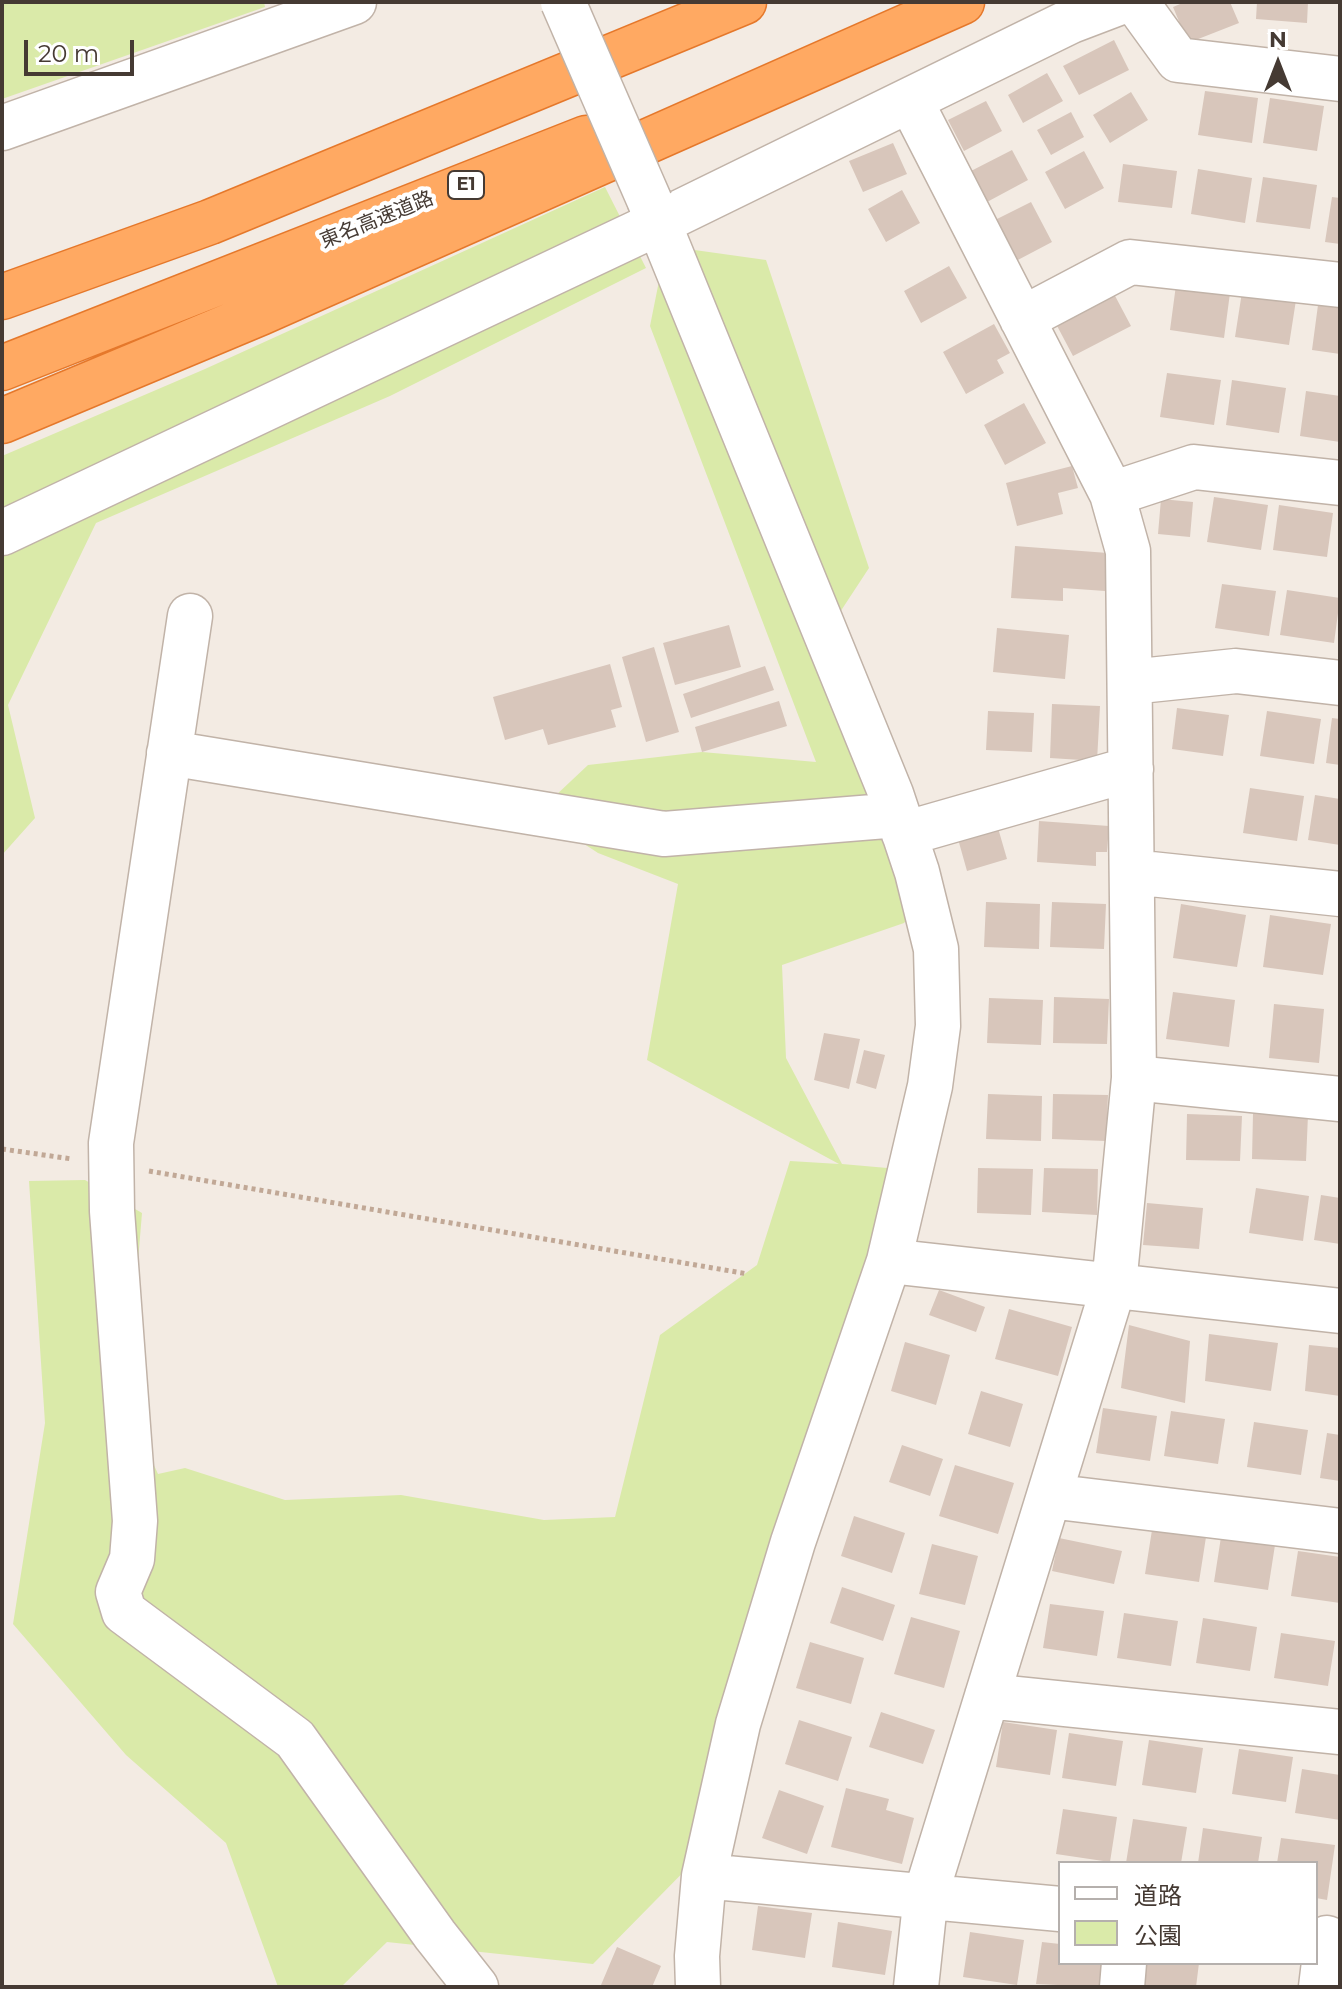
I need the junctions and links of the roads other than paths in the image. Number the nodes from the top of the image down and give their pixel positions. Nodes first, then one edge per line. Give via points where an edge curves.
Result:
1 (354, 2) edge
2 (563, 2) edge
3 (744, 2) edge
4 (930, 2) edge
5 (962, 2) edge
6 (1121, 2) edge
7 (1136, 2) edge
8 (1340, 79) edge
9 (910, 100) junction
10 (2, 128) edge
11 (653, 213) junction
12 (1340, 285) edge
13 (2, 297) edge
14 (1022, 319) junction
15 (2, 368) edge
16 (2, 421) edge
17 (1340, 483) edge
18 (1112, 494) junction
19 (2, 533) edge
20 (190, 616) dead end
21 (1130, 682) junction
22 (1340, 683) edge
23 (169, 753) junction
24 (1131, 769) junction
25 (901, 825) junction
26 (1132, 872) junction
27 (1340, 894) edge
28 (1134, 1078) junction
29 (1340, 1099) edge
30 (889, 1261) junction
31 (1114, 1285) junction
32 (1340, 1311) edge
33 (1049, 1496) junction
34 (1340, 1531) edge
35 (987, 1696) junction
36 (1340, 1732) edge
37 (704, 1876) junction
38 (926, 1894) junction
39 (1058, 1909) edge
40 (1328, 1938) edge
41 (1124, 1965) edge
42 (476, 1987) edge
43 (698, 1987) edge
44 (916, 1987) edge
45 (1122, 1987) edge
46 (1321, 1987) edge

1 - 10 street
2 - 11 street, bridge
3 - 13 highway via 210,222
4 - 15 highway, 東名高速道路 / E1
5 - 16 highway via 274,307
6 - 9 street
7 - 8 street via 1178,60
9 - 11 street
9 - 14 street
11 - 19 street
11 - 25 street
12 - 14 street via 1130,262
14 - 18 street
17 - 18 street via 1194,467
18 - 21 street via 1128,551
20 - 23 street
21 - 22 street via 1236,671
21 - 24 street
23 - 25 street via 664,834
23 - 42 street via 111,1143 135,1521 132,1559 118,1592 124,1612 295,1739
24 - 25 street
24 - 26 street
25 - 30 street via 936,949 938,1026 930,1086
26 - 27 street
26 - 28 street
28 - 29 street
28 - 31 street
30 - 31 street
30 - 37 street via 788,1557 738,1724
31 - 32 street
31 - 33 street
33 - 34 street
33 - 35 street
35 - 36 street
35 - 38 street
37 - 38 street
37 - 43 street
38 - 39 street
38 - 44 street
40 - 46 street
41 - 45 street

